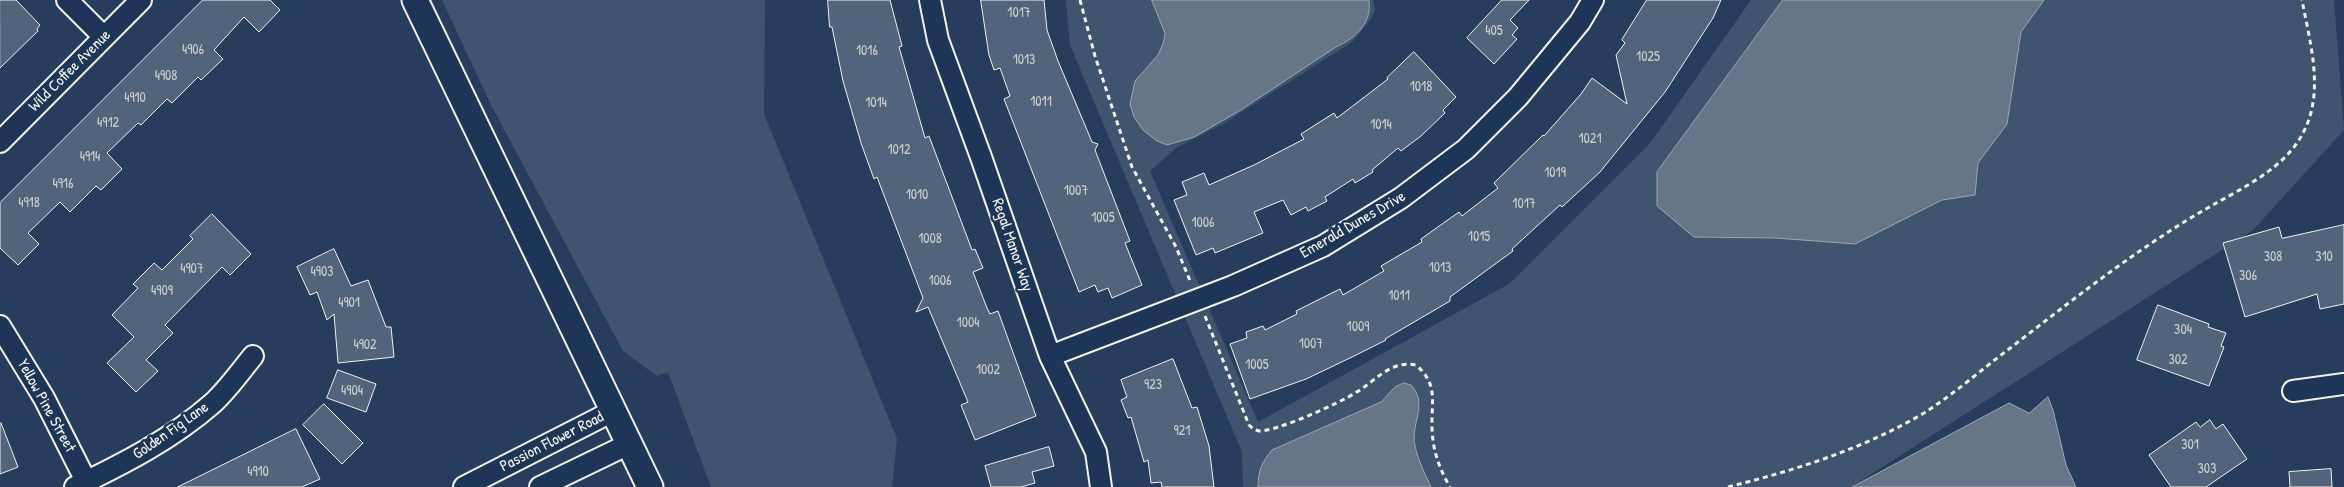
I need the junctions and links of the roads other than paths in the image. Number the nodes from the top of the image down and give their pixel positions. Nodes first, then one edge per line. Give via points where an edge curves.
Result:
1 (67, 0) edge
2 (140, 0) edge
3 (415, 0) edge
4 (930, 0) edge
5 (1593, 0) edge
6 (104, 37) junction
7 (0, 142) edge
8 (0, 326) edge
9 (253, 356) dead end
10 (1050, 356) junction
11 (2344, 384) edge
12 (2293, 391) dead end
13 (614, 411) junction
14 (629, 444) junction
15 (83, 485) edge
16 (464, 487) edge
17 (540, 487) edge
18 (650, 487) edge
19 (1101, 487) edge

1 - 6 street
2 - 6 street, Wild Coffee Avenue
3 - 13 main road
4 - 10 street, Regal Manor Way via 938,40
5 - 10 street, Emerald Dunes Drive via 1580,22 1518,96 1466,148 1401,198 1323,246 1234,286
6 - 7 street, Wild Coffee Avenue
8 - 15 street, Yellow Pine Street via 44,398
9 - 15 street, Golden Fig Lane via 226,389 201,412 131,460
10 - 19 street, Regal Manor Way via 1096,452
11 - 12 street
13 - 14 main road
13 - 16 street, Passion Flower Road
14 - 17 street
14 - 18 main road

